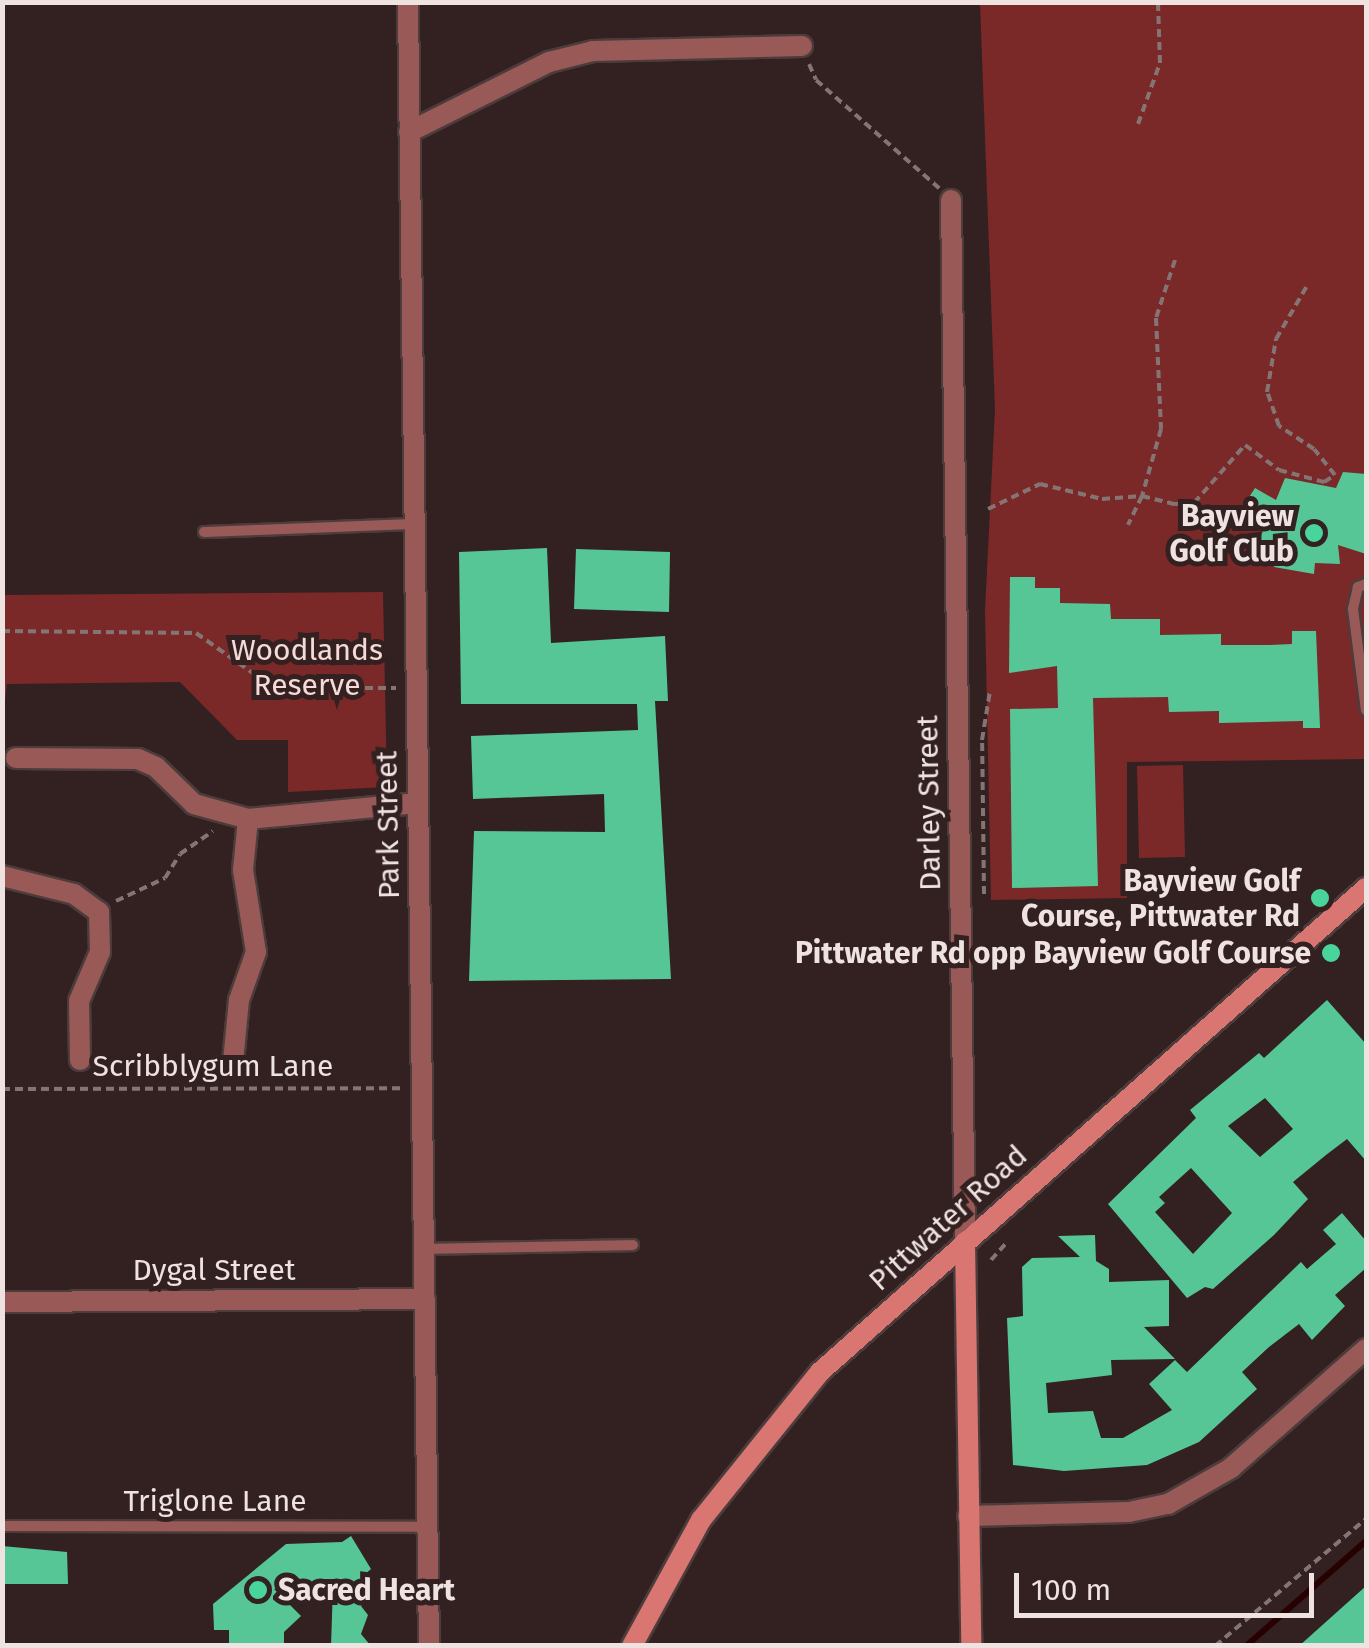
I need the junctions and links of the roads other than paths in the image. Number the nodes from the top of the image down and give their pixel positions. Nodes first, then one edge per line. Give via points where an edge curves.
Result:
1 (408, 2) edge
2 (802, 46) road end
3 (409, 132) junction
4 (951, 200) road end
5 (416, 524) junction
6 (204, 532) dead end
7 (1366, 584) edge
8 (1366, 710) edge
9 (16, 758) dead end
10 (417, 803) junction
11 (248, 820) junction
12 (2, 876) edge
13 (1366, 888) edge
14 (80, 1060) dead end
15 (233, 1062) dead end
16 (965, 1242) junction
17 (633, 1246) dead end
18 (425, 1248) junction
19 (426, 1298) junction
20 (2, 1302) edge
21 (1366, 1349) edge
22 (968, 1516) junction
23 (2, 1526) edge
24 (428, 1527) junction
25 (429, 1646) edge
26 (632, 1646) edge
27 (971, 1646) edge

1 - 3 street, Park Street
2 - 3 street via 592,51 549,62
3 - 5 street, Park Street
4 - 16 street, Darley Street
5 - 6 lane
5 - 10 street, Park Street
7 - 8 lane via 1358,587 1353,609
9 - 11 street via 138,759 156,767 194,804
10 - 11 street
10 - 18 street, Park Street
11 - 15 street via 243,870 256,952 238,1000
12 - 14 street via 74,894 99,912 100,952 79,1001
13 - 16 main road, Pittwater Road
16 - 22 main road, Darley Street
16 - 26 main road, Pittwater Road via 820,1372 755,1446 701,1520
17 - 18 lane
18 - 19 street, Park Street
19 - 20 street, Dygal Street
19 - 24 street, Park Street
21 - 22 street via 1231,1468 1168,1504 1128,1512
22 - 27 main road, Darley Street
23 - 24 lane, Triglone Lane
24 - 25 street, Park Street

